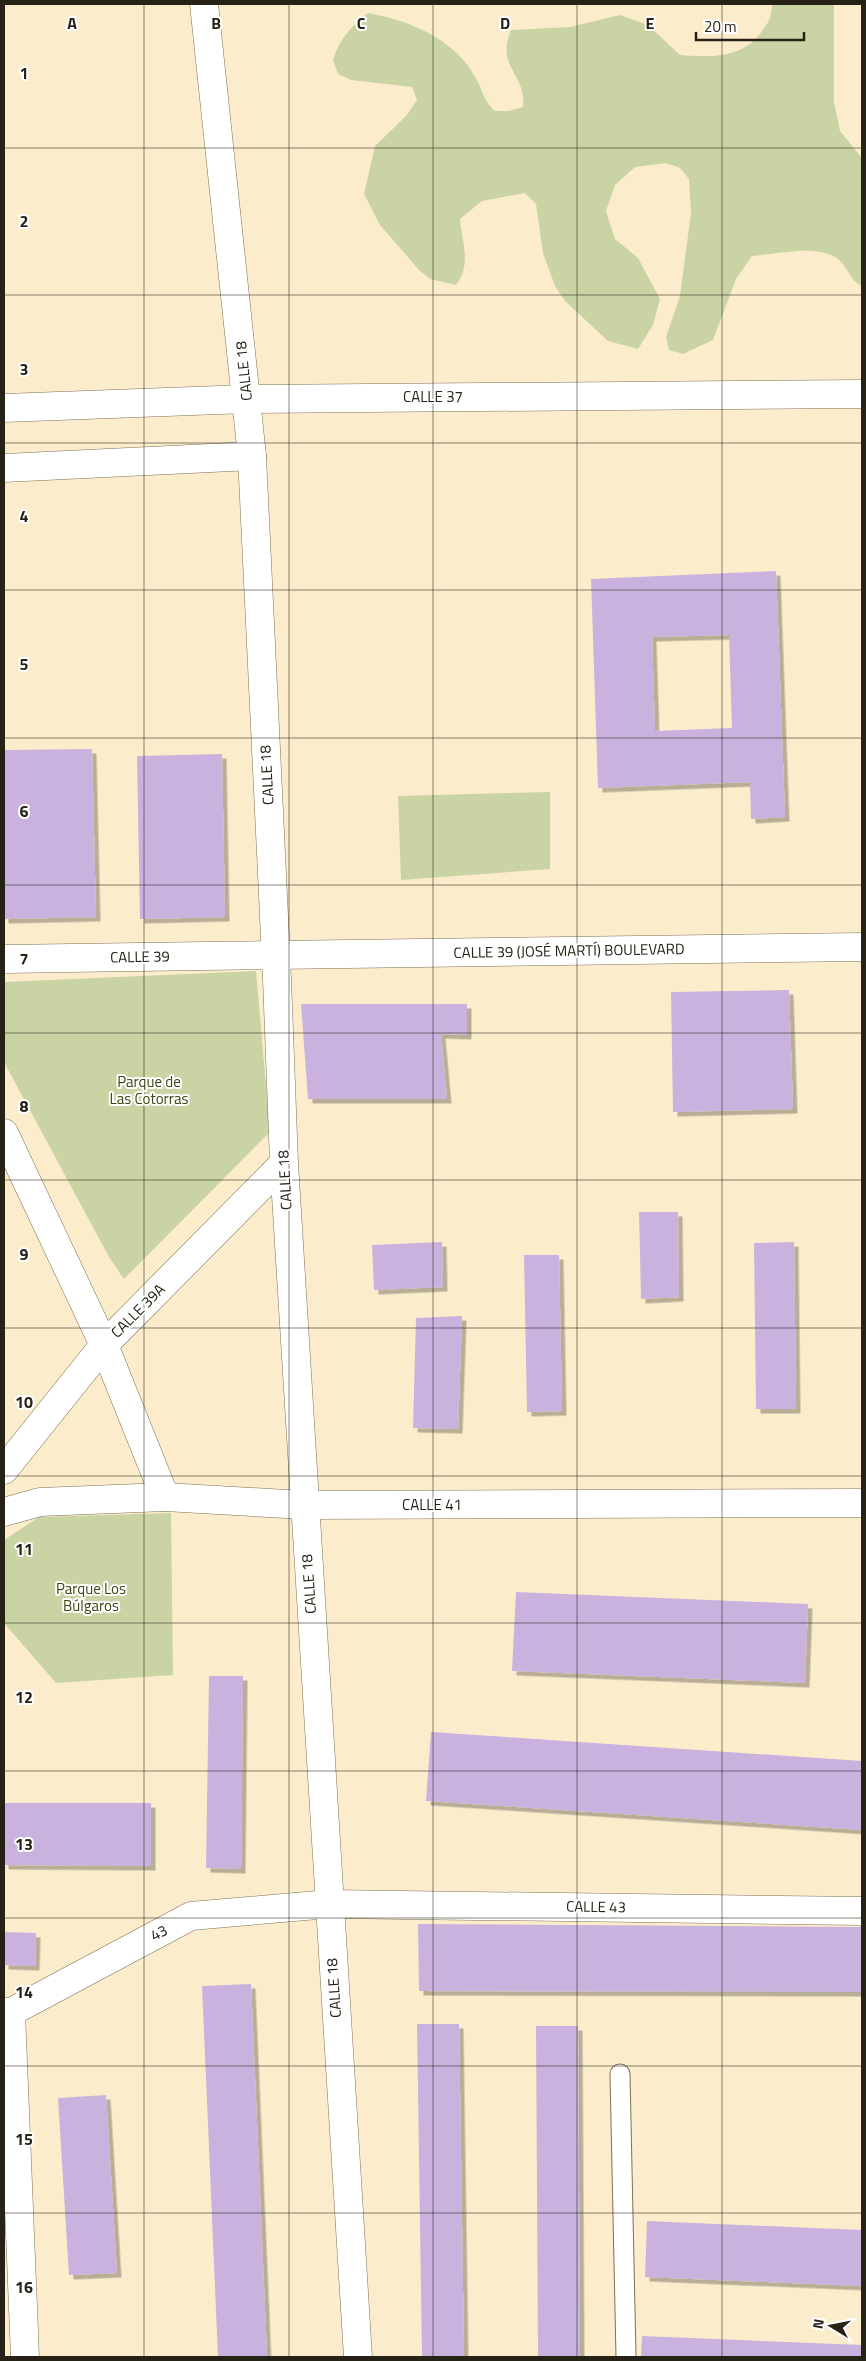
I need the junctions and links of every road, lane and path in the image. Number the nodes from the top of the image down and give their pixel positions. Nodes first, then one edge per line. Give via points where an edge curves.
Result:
1 (204, 4) edge
2 (862, 394) edge
3 (247, 399) junction
4 (4, 408) edge
5 (252, 456) junction
6 (4, 468) edge
7 (862, 947) edge
8 (276, 956) junction
9 (4, 959) edge
10 (4, 1133) edge
11 (284, 1163) junction
12 (104, 1345) junction
13 (4, 1470) edge
14 (165, 1497) junction
15 (862, 1504) edge
16 (304, 1505) junction
17 (4, 1512) edge
18 (329, 1904) junction
19 (862, 1911) edge
20 (8, 2012) edge
21 (620, 2074) dead end
22 (24, 2357) edge
23 (358, 2357) edge
24 (626, 2357) edge

1 - 3 street, CALLE 18
2 - 3 street, CALLE 37
3 - 4 street, CALLE 37
3 - 5 street, CALLE 18
5 - 6 street
5 - 8 street, CALLE 18
7 - 8 street, CALLE 39 (JOSÉ MARTÍ) BOULEVARD
8 - 9 street, CALLE 39
8 - 11 street, CALLE 18
10 - 12 street
11 - 12 street, CALLE 39A
11 - 16 street, CALLE 18
12 - 13 street, CALLE 39A
12 - 14 street
14 - 16 street, CALLE 41
14 - 17 street, CALLE 41 via 40,1502
15 - 16 street, CALLE 41
16 - 18 street, CALLE 18
18 - 19 street, CALLE 43
18 - 20 street, 43 via 191,1916
18 - 23 street, CALLE 18
20 - 22 street
21 - 24 lane

